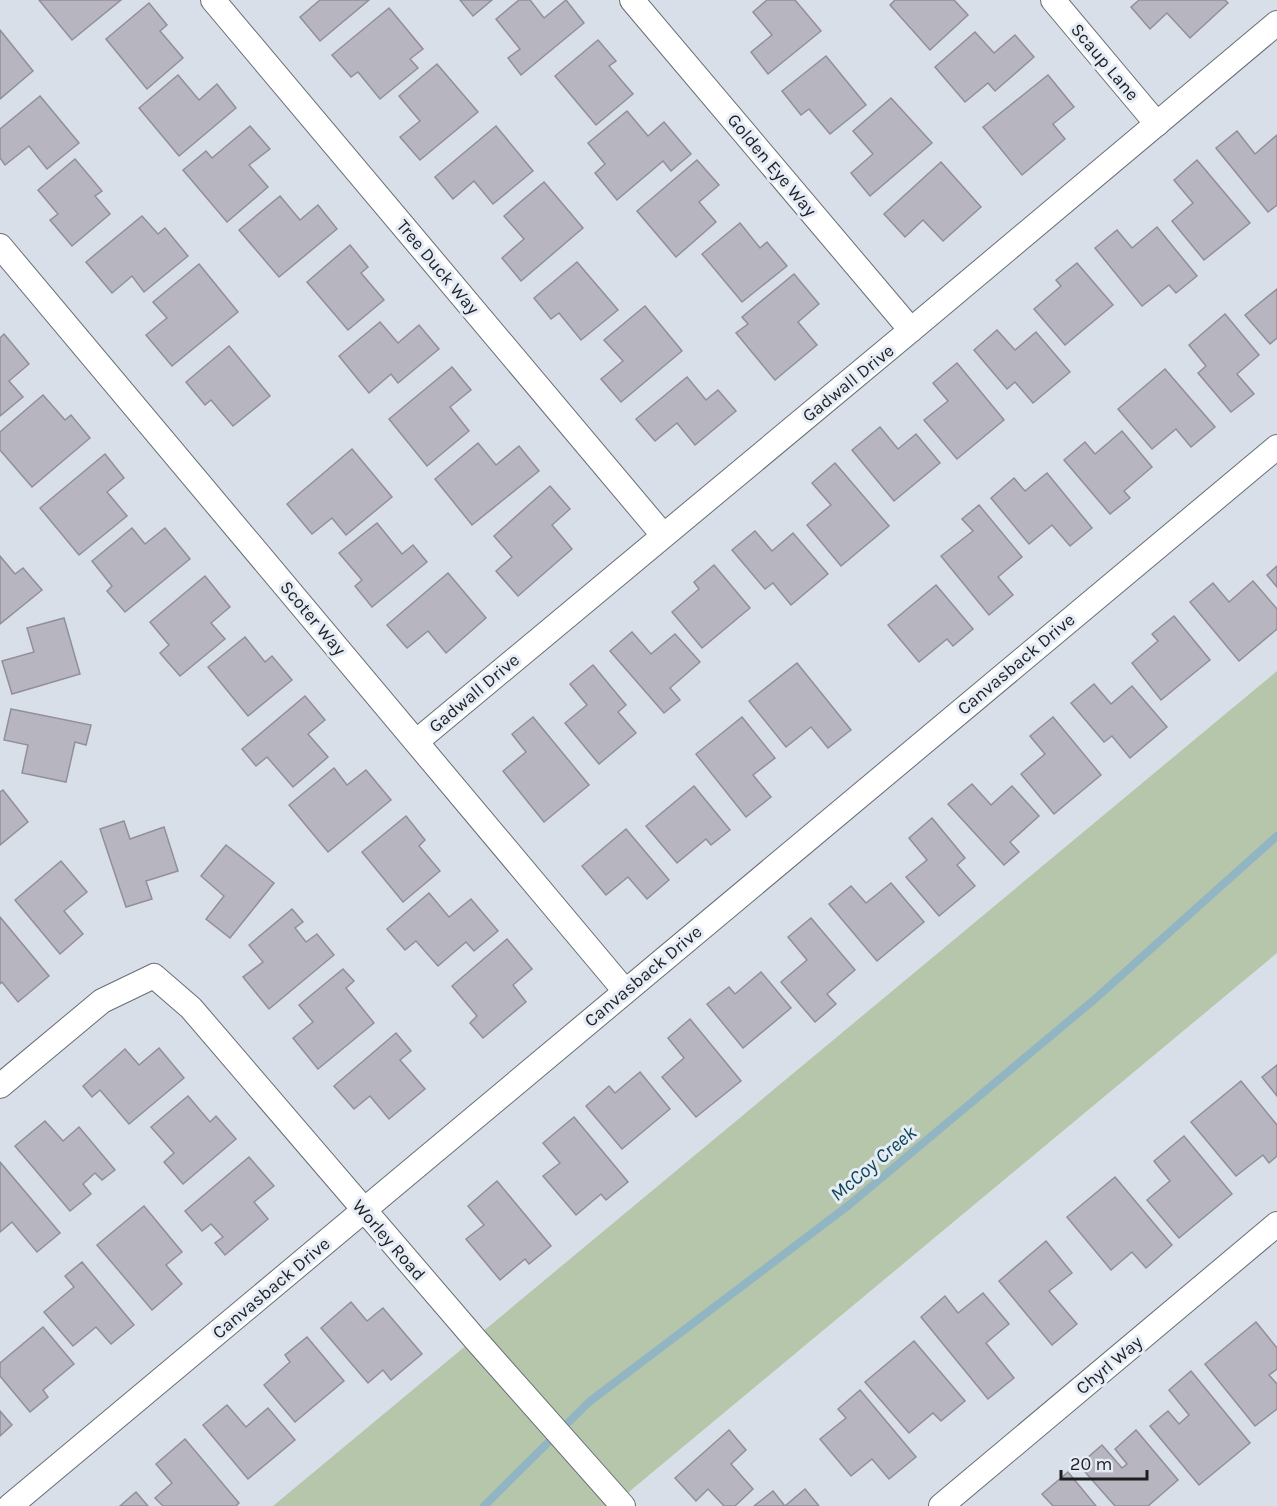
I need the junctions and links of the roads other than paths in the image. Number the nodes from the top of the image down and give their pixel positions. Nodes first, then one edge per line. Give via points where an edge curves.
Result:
1 (213, 0) edge
2 (632, 0) edge
3 (1053, 0) edge
4 (1277, 23) edge
5 (1157, 124) junction
6 (0, 246) edge
7 (911, 330) junction
8 (1277, 447) edge
9 (663, 535) junction
10 (417, 741) junction
11 (625, 991) junction
12 (0, 1086) edge
13 (364, 1211) junction
14 (1277, 1224) edge
15 (10, 1506) edge
16 (623, 1506) edge
17 (941, 1506) edge

1 - 9 street, Tree Duck Way
2 - 7 street, Golden Eye Way
3 - 5 street, Scaup Lane
4 - 5 street, Gadwall Drive
5 - 7 street, Gadwall Drive
6 - 10 street, Scoter Way
7 - 9 street, Gadwall Drive
8 - 11 street, Canvasback Drive
9 - 10 street, Gadwall Drive
10 - 11 street, Scoter Way
11 - 13 street, Canvasback Drive
12 - 13 street, Worley Road via 102,1001 154,976 191,1008
13 - 15 street, Canvasback Drive
13 - 16 street, Worley Road
14 - 17 street, Chyrl Way

